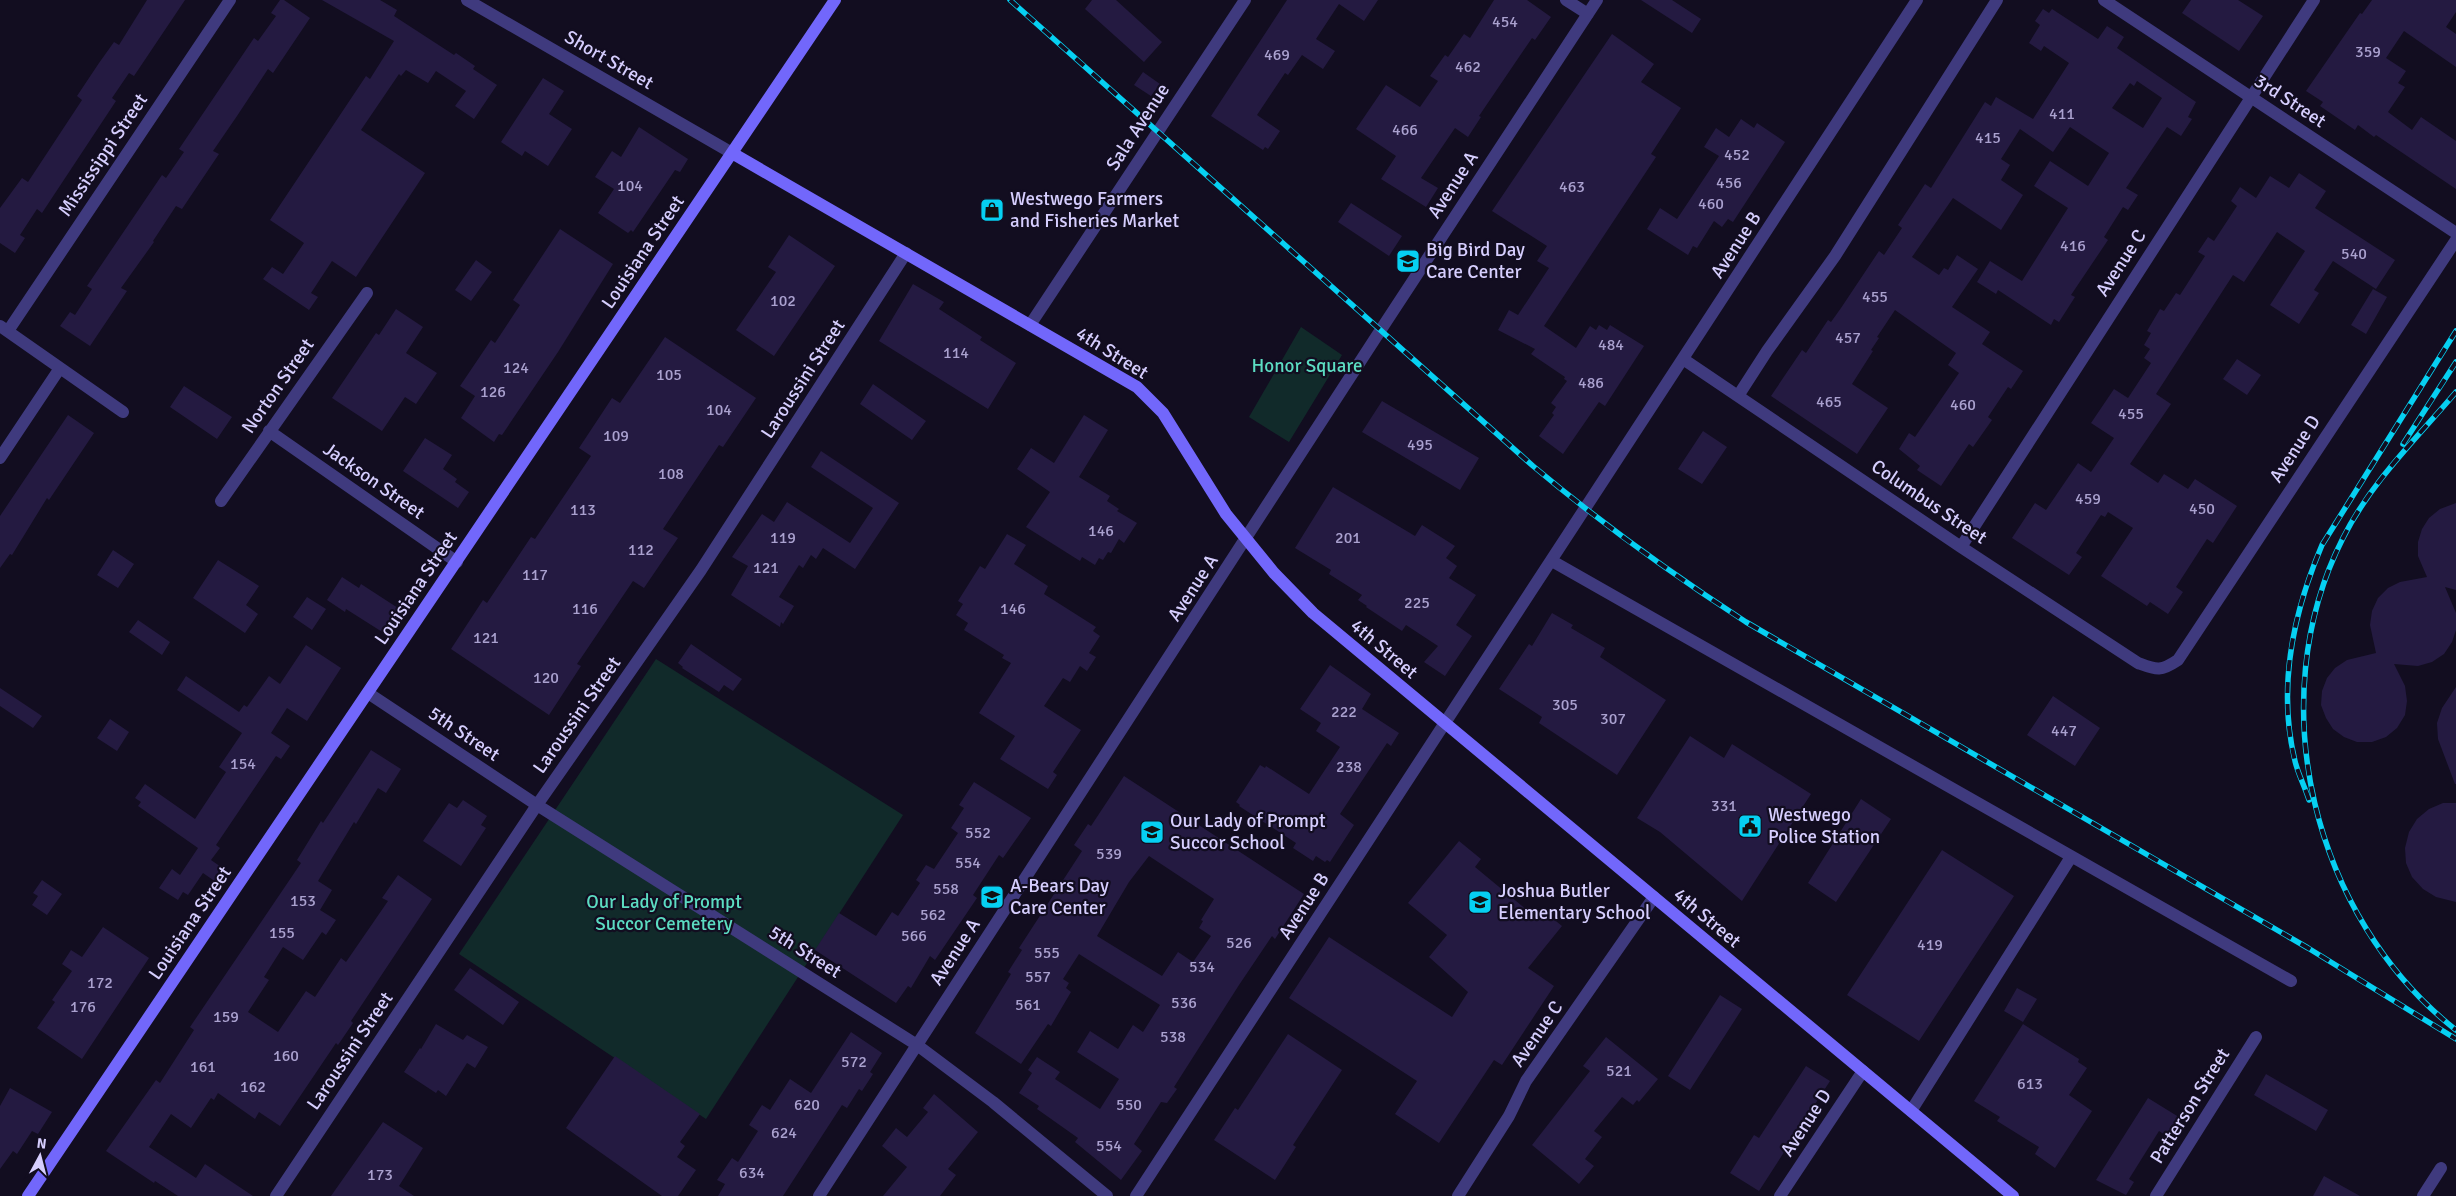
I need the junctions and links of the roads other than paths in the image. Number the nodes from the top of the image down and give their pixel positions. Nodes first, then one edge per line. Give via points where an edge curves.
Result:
1 (230, 0) edge
2 (467, 0) edge
3 (835, 0) edge
4 (1245, 0) edge
5 (1566, 0) edge
6 (1597, 0) edge
7 (1917, 0) edge
8 (1997, 0) edge
9 (2104, 0) edge
10 (2314, 0) edge
11 (1588, 14) junction
12 (2250, 98) junction
13 (732, 153) junction
14 (2456, 233) edge
15 (2456, 240) edge
16 (906, 254) junction
17 (367, 292) dead end
18 (1030, 325) junction
19 (4, 329) edge
20 (1683, 359) junction
21 (60, 368) junction
22 (1738, 396) junction
23 (124, 412) dead end
24 (269, 432) junction
25 (0, 458) edge
26 (221, 501) dead end
27 (1246, 539) junction
28 (1961, 547) junction
29 (1552, 561) junction
30 (457, 562) junction
31 (2157, 670) joint
32 (368, 693) junction
33 (1445, 724) junction
34 (537, 804) junction
35 (2071, 857) junction
36 (1654, 897) junction
37 (2291, 981) dead end
38 (2256, 1037) dead end
39 (917, 1045) junction
40 (1862, 1071) junction
41 (1911, 1111) junction
42 (2441, 1168) dead end
43 (28, 1196) edge
44 (276, 1196) edge
45 (819, 1196) edge
46 (1107, 1196) edge
47 (1136, 1196) edge
48 (1458, 1196) edge
49 (1780, 1196) edge
50 (2013, 1196) edge
51 (2156, 1196) edge
52 (2423, 1196) edge

1 - 19 street, Mississippi Street
2 - 13 street, Short Street
3 - 13 main road, Louisiana Street
4 - 18 street, Sala Avenue
5 - 11 street
6 - 11 street, Avenue A
7 - 20 street, Avenue B
8 - 22 street via 1835,256
9 - 12 street, 3rd Street
10 - 12 street, Avenue C
11 - 27 street, Avenue A
12 - 14 street, 3rd Street
12 - 28 street, Avenue C
13 - 16 main road, 4th Street
13 - 30 main road, Louisiana Street
15 - 31 street, Avenue D via 2178,660
16 - 18 main road, 4th Street
16 - 34 street, Laroussini Street via 701,570
17 - 24 street, Norton Street
18 - 27 main road, 4th Street via 1137,387 1163,413 1212,493
19 - 21 street
20 - 22 street, Columbus Street
20 - 29 street, Avenue B
21 - 23 street
21 - 25 street
22 - 28 street, Columbus Street
24 - 26 street, Norton Street
24 - 30 street, Jackson Street
27 - 33 main road, 4th Street via 1313,613
27 - 39 street, Avenue A
28 - 31 street, Columbus Street via 2138,663
29 - 33 street, Avenue B
29 - 35 street
30 - 32 main road, Louisiana Street
32 - 34 street, 5th Street
32 - 43 main road, Louisiana Street
33 - 36 main road, 4th Street
33 - 47 street, Avenue B
34 - 39 street, 5th Street
34 - 44 street, Laroussini Street
35 - 37 street
35 - 41 street
36 - 40 main road, 4th Street
36 - 48 street, Avenue C via 1526,1081 1509,1116
38 - 51 street, Patterson Street
39 - 45 street, Avenue A
39 - 46 street, 5th Street via 993,1102
40 - 41 main road, 4th Street
40 - 49 street, Avenue D
41 - 50 main road, 4th Street
42 - 52 street

